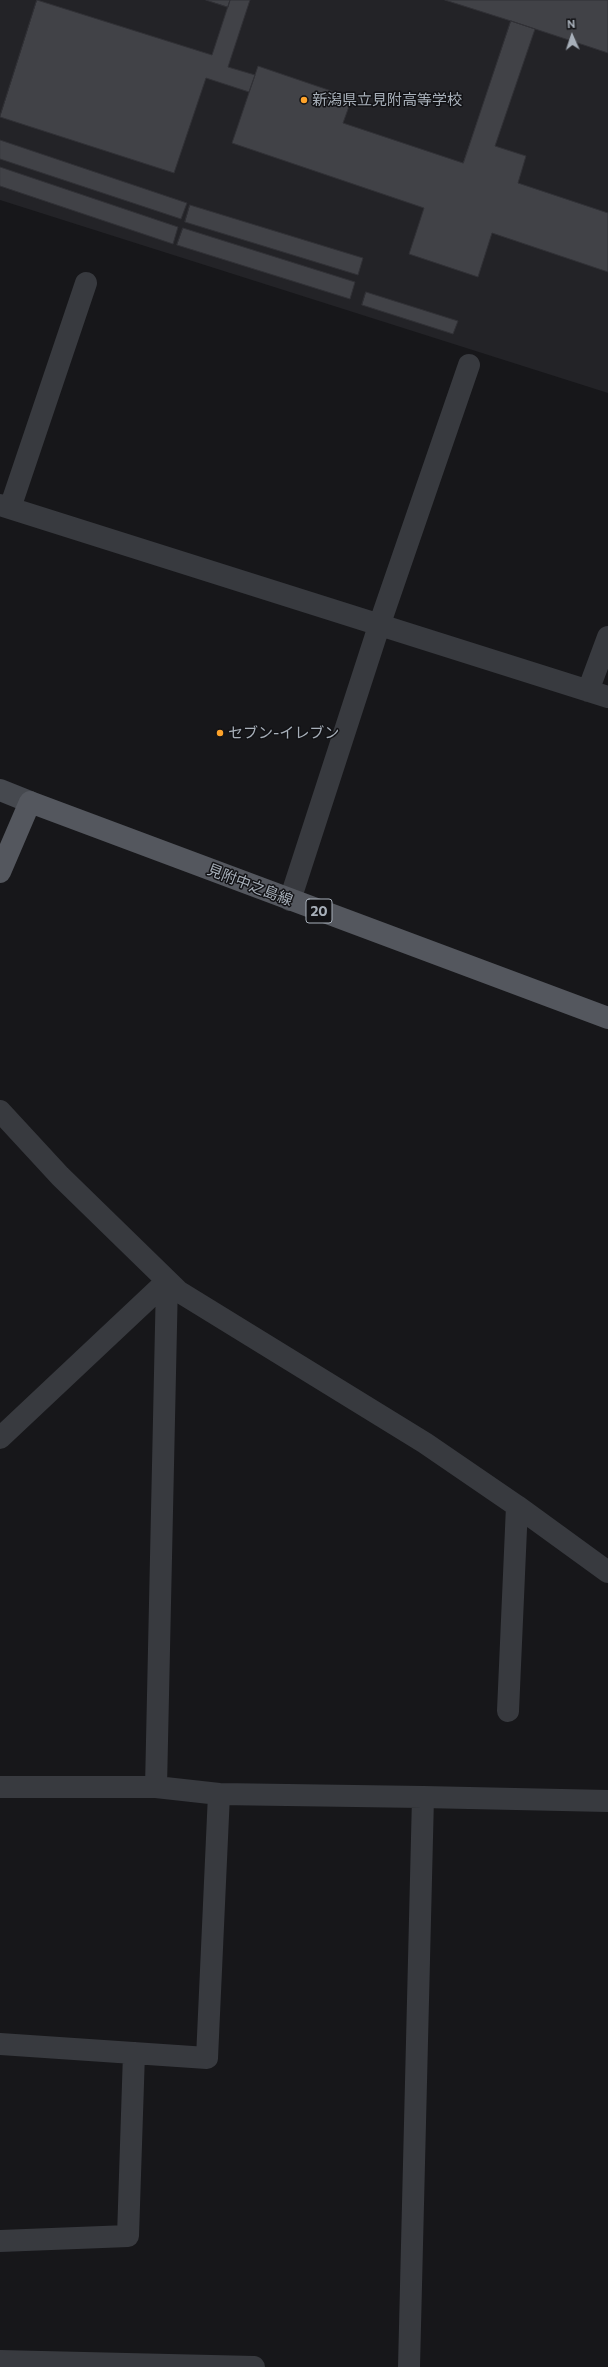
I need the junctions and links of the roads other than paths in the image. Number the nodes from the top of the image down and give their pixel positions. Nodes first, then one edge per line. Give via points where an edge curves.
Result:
1 (86, 283) dead end
2 (469, 365) dead end
3 (5, 506) edge
4 (380, 623) junction
5 (608, 637) edge
6 (598, 694) edge
7 (0, 790) edge
8 (30, 802) junction
9 (0, 872) edge
10 (290, 900) junction
11 (608, 1018) edge
12 (0, 1110) edge
13 (167, 1281) junction
14 (0, 1438) edge
15 (517, 1506) junction
16 (608, 1572) edge
17 (508, 1711) dead end
18 (0, 1787) edge
19 (156, 1787) junction
20 (219, 1794) junction
21 (423, 1796) junction
22 (608, 1801) edge
23 (0, 2044) edge
24 (134, 2053) junction
25 (0, 2241) edge
26 (0, 2361) edge
27 (203, 2366) edge
28 (254, 2367) edge
29 (410, 2367) edge

1 - 3 street
2 - 4 street
3 - 4 street
4 - 6 street
4 - 10 street
5 - 6 street
7 - 8 main road
8 - 9 main road
8 - 10 main road, 見附中之島線 / 20
10 - 11 main road, 見附中之島線 / 20
12 - 13 street via 60,1176
13 - 14 street
13 - 15 street via 178,1291 425,1443
13 - 19 street
15 - 16 street
15 - 17 street
18 - 19 street
19 - 20 street
20 - 21 street
20 - 24 street via 207,2058
21 - 22 street
21 - 29 street
23 - 24 street
24 - 25 street via 128,2236
26 - 27 street
27 - 28 street

